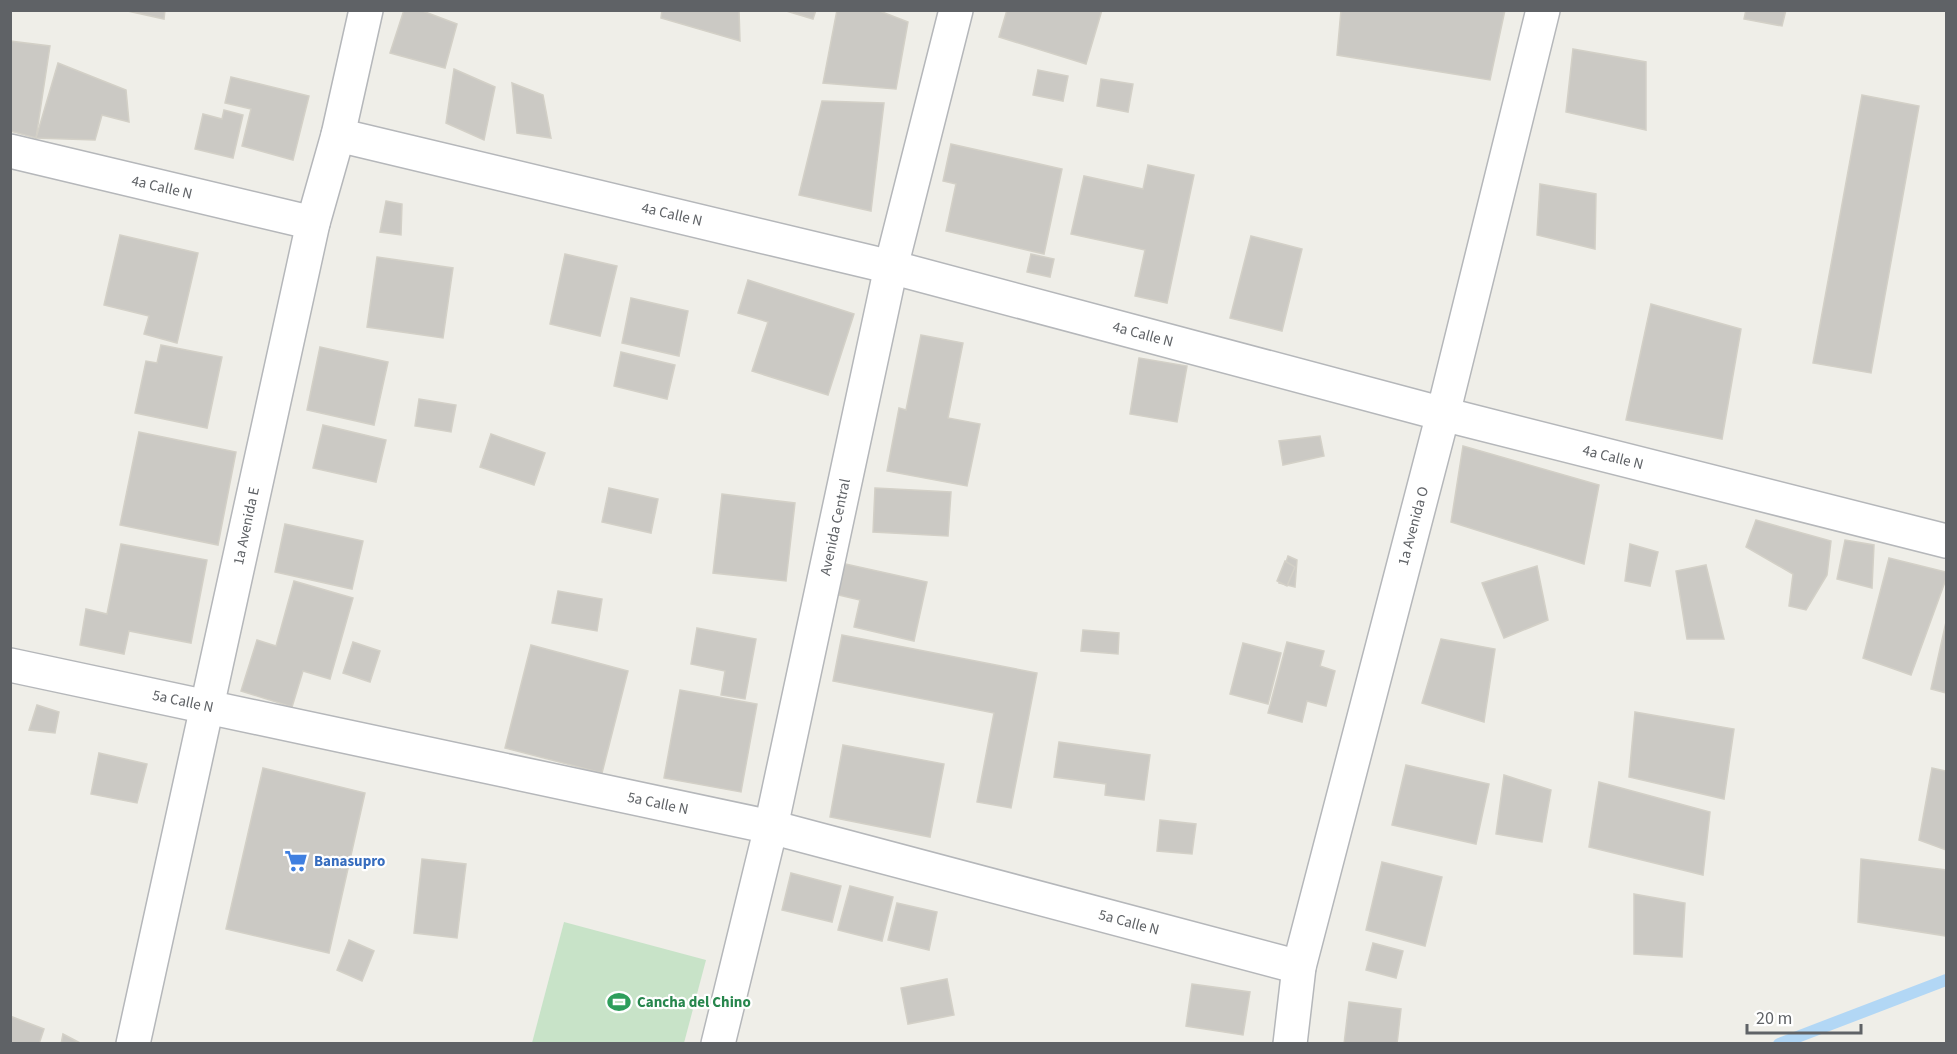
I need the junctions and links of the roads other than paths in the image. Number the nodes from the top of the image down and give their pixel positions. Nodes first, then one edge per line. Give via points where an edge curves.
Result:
1 (366, 10) edge
2 (956, 10) edge
3 (1544, 10) edge
4 (338, 135) junction
5 (10, 151) edge
6 (313, 223) junction
7 (891, 267) junction
8 (1443, 414) junction
9 (1947, 541) edge
10 (10, 665) edge
11 (207, 706) junction
12 (771, 827) junction
13 (1299, 967) junction
14 (133, 1044) edge
15 (718, 1044) edge
16 (1290, 1044) edge

1 - 4 street, 1a Avenida E
2 - 7 street, Avenida Central
3 - 8 street, 1a Avenida O
4 - 6 street, 1a Avenida E
4 - 7 street, 4a Calle N
5 - 6 street, 4a Calle N
6 - 11 street, 1a Avenida E
7 - 8 street, 4a Calle N
7 - 12 street, Avenida Central
8 - 9 street, 4a Calle N
8 - 13 street, 1a Avenida O
10 - 11 street, 5a Calle N
11 - 12 street, 5a Calle N
11 - 14 street, 1a Avenida E
12 - 13 street, 5a Calle N
12 - 15 street, Avenida Central
13 - 16 street, 1a Avenida O

